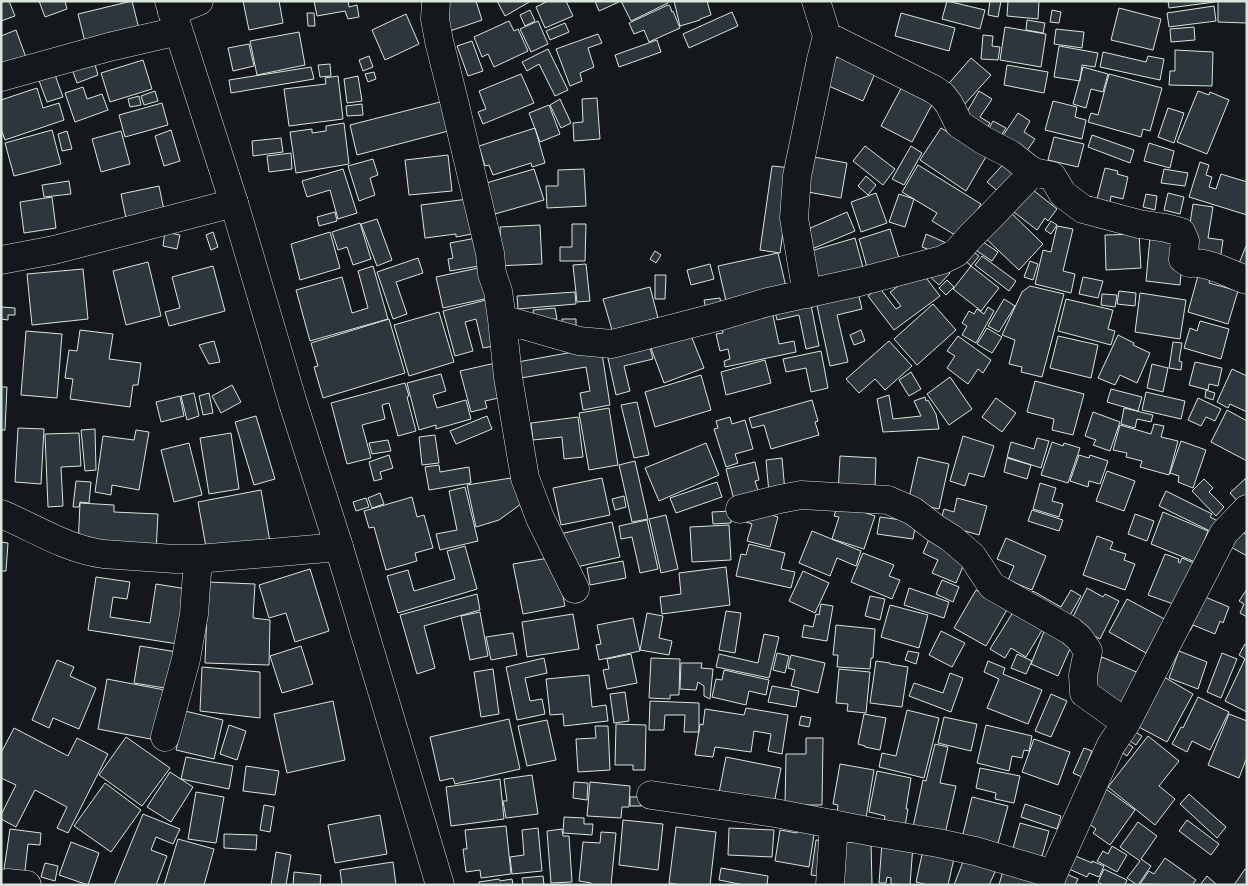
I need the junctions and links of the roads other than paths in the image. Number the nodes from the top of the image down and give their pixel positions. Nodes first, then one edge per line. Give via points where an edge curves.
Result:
1 (198, 1) edge
2 (436, 1) edge
3 (816, 1) edge
4 (173, 15) edge
5 (827, 36) junction
6 (1, 77) edge
7 (1033, 172) junction
8 (234, 203) junction
9 (1, 260) edge
10 (1247, 280) edge
11 (806, 294) junction
12 (502, 319) junction
13 (740, 509) dead end
14 (1247, 509) edge
15 (1, 514) edge
16 (339, 547) junction
17 (198, 559) junction
18 (575, 589) dead end
19 (1126, 723) junction
20 (165, 737) dead end
21 (651, 795) dead end
22 (834, 824) junction
23 (1051, 879) edge
24 (1, 884) edge
25 (27, 885) edge
26 (440, 885) edge
27 (830, 885) edge

1 - 4 street
2 - 12 street via 439,41 488,244
3 - 5 street
4 - 6 street via 109,47
4 - 8 street
5 - 7 street via 933,89 949,104 959,124 1010,154
5 - 11 street via 797,176 794,218
7 - 10 street via 1052,176 1063,194 1083,209 1181,232 1185,241 1184,258 1189,263 1197,262
7 - 11 street via 956,253 942,260
8 - 9 street via 54,250
8 - 16 street
11 - 12 street via 612,344 579,341
12 - 18 street via 525,478 540,518
13 - 19 street via 801,495 888,500 913,511 972,556 992,586 1079,638 1088,651 1083,675 1084,693
14 - 19 street via 1224,533
15 - 17 street via 65,544 93,553
16 - 17 street
16 - 26 street
17 - 20 street via 194,614 186,659
19 - 23 street via 1111,745
21 - 22 street
22 - 23 street via 975,851
22 - 27 street
24 - 25 street

